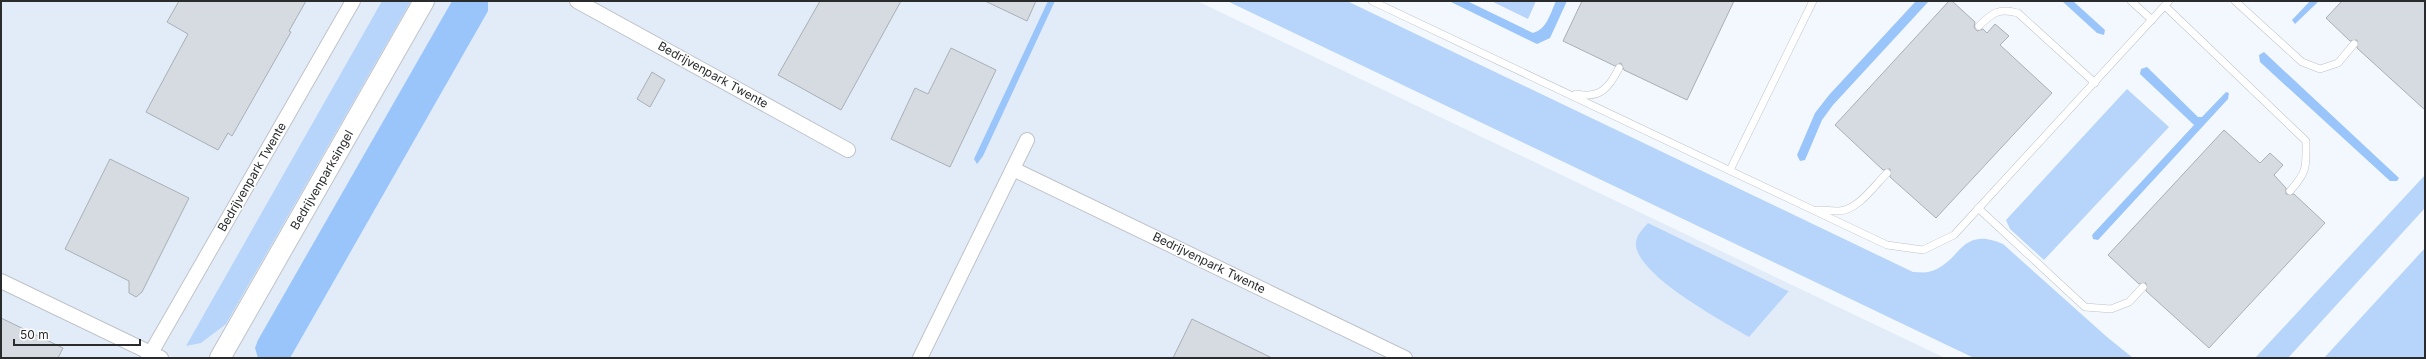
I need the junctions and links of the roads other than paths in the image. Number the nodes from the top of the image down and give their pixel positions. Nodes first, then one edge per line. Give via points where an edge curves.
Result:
1 (353, 1) edge
2 (424, 1) edge
3 (577, 1) edge
4 (1372, 1) edge
5 (1813, 1) edge
6 (2131, 1) edge
7 (2235, 1) edge
8 (2167, 3) edge
9 (2152, 20) junction
10 (1979, 26) dead end
11 (2354, 44) dead end
12 (1619, 68) dead end
13 (2095, 83) junction
14 (1564, 92) junction
15 (1027, 140) dead end
16 (848, 150) dead end
17 (1013, 168) junction
18 (1730, 170) junction
19 (1887, 173) dead end
20 (2290, 191) dead end
21 (1978, 208) junction
22 (1813, 210) junction
23 (1, 281) edge
24 (2143, 287) dead end
25 (154, 356) edge
26 (220, 358) edge
27 (920, 358) edge
28 (1405, 358) edge

1 - 25 street, Bedrijvenpark Twente
2 - 26 street, Bedrijvenparksingel
3 - 16 street, Bedrijvenpark Twente
4 - 14 lane
5 - 18 lane
6 - 9 lane
7 - 11 lane via 2302,62 2320,69 2338,62
8 - 9 lane
8 - 20 lane via 2306,141 2306,167
9 - 13 lane
10 - 13 lane via 1991,14 2005,10 2018,13
12 - 14 lane via 1611,83 1600,92 1588,97
13 - 21 lane
14 - 18 lane
15 - 17 street
17 - 27 street
17 - 28 street, Bedrijvenpark Twente
18 - 22 lane
19 - 22 lane via 1861,201 1851,207 1840,211
21 - 22 lane via 1954,235 1923,250 1887,245
21 - 24 lane via 2085,307 2111,309 2129,302
23 - 25 street, Bedrijvenpark Twente

